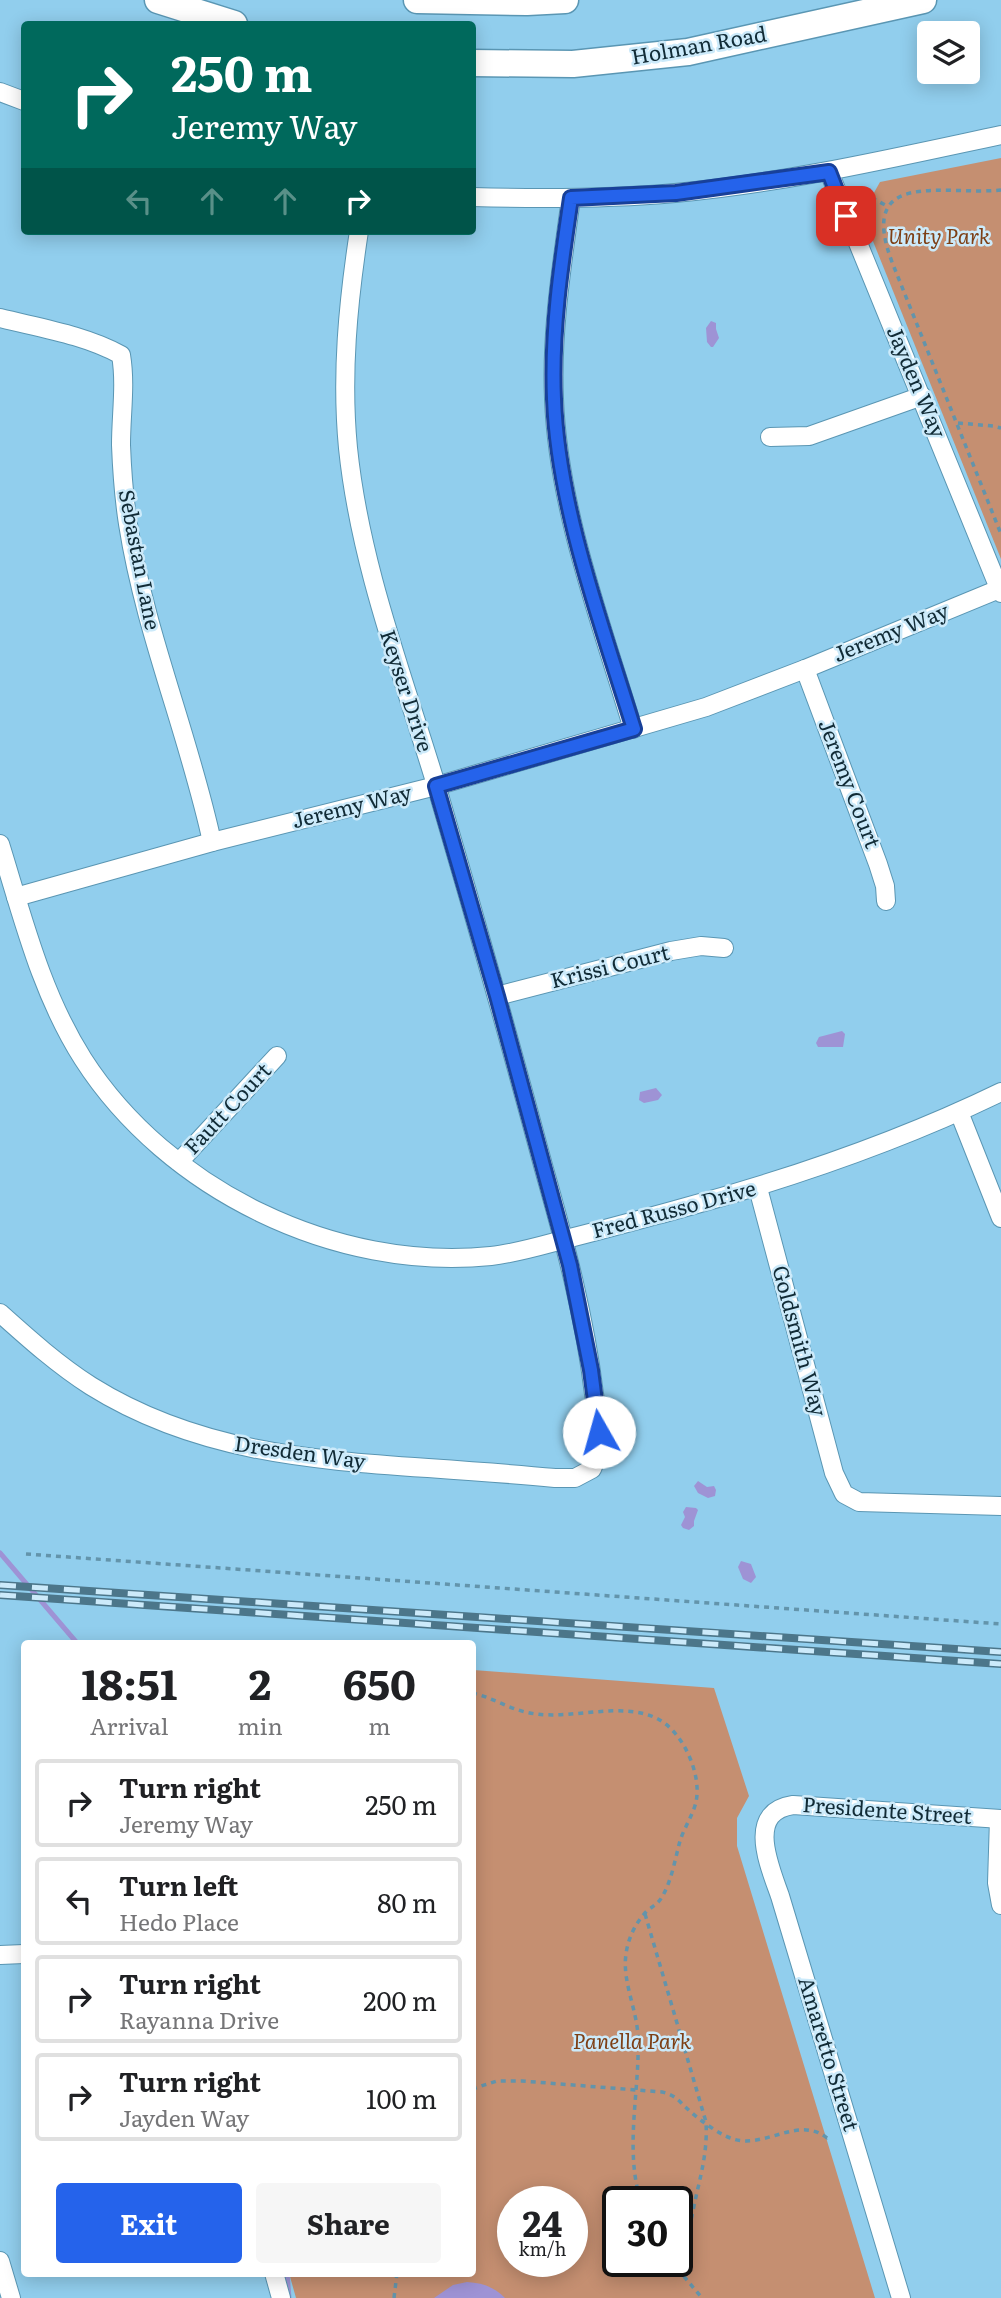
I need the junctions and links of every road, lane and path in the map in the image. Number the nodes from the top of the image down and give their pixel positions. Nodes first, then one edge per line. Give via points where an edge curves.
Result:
1 (158, 0) edge
2 (417, 0) edge
3 (565, 0) edge
4 (923, 0) edge
5 (215, 21) edge
6 (476, 63) edge
7 (0, 92) edge
8 (21, 100) edge
9 (1001, 135) edge
10 (829, 172) junction
11 (1001, 190) edge
12 (476, 197) edge
13 (571, 198) junction
14 (888, 206) junction
15 (358, 235) edge
16 (0, 318) edge
17 (922, 396) junction
18 (957, 423) junction
19 (935, 427) junction
20 (1001, 428) edge
21 (770, 437) dead end
22 (1001, 534) edge
23 (1000, 591) edge
24 (805, 669) junction
25 (634, 729) junction
26 (436, 786) junction
27 (212, 842) junction
28 (0, 844) edge
29 (16, 897) junction
30 (886, 901) dead end
31 (724, 948) dead end
32 (497, 996) junction
33 (277, 1056) dead end
34 (1001, 1092) edge
35 (959, 1112) junction
36 (179, 1162) junction
37 (758, 1188) junction
38 (1001, 1218) edge
39 (564, 1240) junction
40 (0, 1313) edge
41 (592, 1469) joint
42 (1001, 1506) edge
43 (26, 1554) dead end
44 (1001, 1624) edge
45 (476, 1695) edge
46 (774, 1811) joint
47 (1000, 1819) edge
48 (1001, 1905) edge
49 (645, 1914) junction
50 (21, 1954) edge
51 (0, 1955) edge
52 (476, 2088) edge
53 (636, 2090) junction
54 (706, 2122) junction
55 (831, 2137) dead end
56 (637, 2186) edge
57 (693, 2214) edge
58 (0, 2261) edge
59 (275, 2277) edge
60 (397, 2277) edge
61 (684, 2277) edge
62 (11, 2298) edge
63 (281, 2298) edge
64 (394, 2298) edge
65 (702, 2298) edge
66 (901, 2298) edge

1 - 5 main road
2 - 3 main road
4 - 6 main road, Holman Road via 688,52 573,64
7 - 8 street
9 - 10 street
10 - 13 street via 676,193
10 - 14 path
10 - 17 street, Jayden Way
11 - 14 path via 912,191
12 - 13 street
13 - 25 street via 553,351 558,450 580,552
14 - 18 path via 883,220 886,248
15 - 26 street, Keyser Drive via 346,335 348,448 382,615
16 - 27 street, Sebastan Lane via 121,355 121,445 131,542
17 - 19 street, Jayden Way
17 - 21 street via 808,436
18 - 19 path
18 - 20 path
18 - 22 path
19 - 23 street, Jayden Way
23 - 24 street, Jeremy Way
24 - 25 street, Jeremy Way
24 - 30 street, Jeremy Court via 878,864
25 - 26 street, Jeremy Way
26 - 27 street, Jeremy Way
26 - 32 street, Keyser Drive
27 - 29 street, Jeremy Way
28 - 29 street, Fred Russo Drive
29 - 36 street, Fred Russo Drive via 42,980 83,1060 110,1097
31 - 32 street, Krissi Court via 671,951
32 - 39 street, Keyser Drive
33 - 36 street, Fautt Court
34 - 35 street, Fred Russo Drive
35 - 37 street, Fred Russo Drive
35 - 38 street
36 - 39 street, Fred Russo Drive via 232,1197 346,1245 458,1258 523,1252
37 - 39 street, Fred Russo Drive
37 - 42 street, Goldsmith Way via 834,1473 844,1494 859,1502
39 - 41 street, Keyser Drive via 598,1420 598,1450
40 - 41 street, Dresden Way via 35,1346 92,1386 180,1429 257,1451 555,1478 575,1478
43 - 44 path
45 - 49 path via 541,1715 650,1715 676,1734 694,1769 696,1802 664,1893
46 - 47 street, Presidente Street via 793,1805
46 - 66 street, Amaretto Street via 764,1836 768,1861
47 - 48 street via 997,1883
49 - 53 path via 628,1944 625,1971 638,2038
49 - 54 path
50 - 51 street
52 - 53 path via 497,2081 522,2081
53 - 54 path via 670,2093
53 - 56 path
54 - 55 path via 733,2139 750,2141 807,2129
54 - 57 path
58 - 62 street
59 - 63 street
60 - 64 path
61 - 65 path

